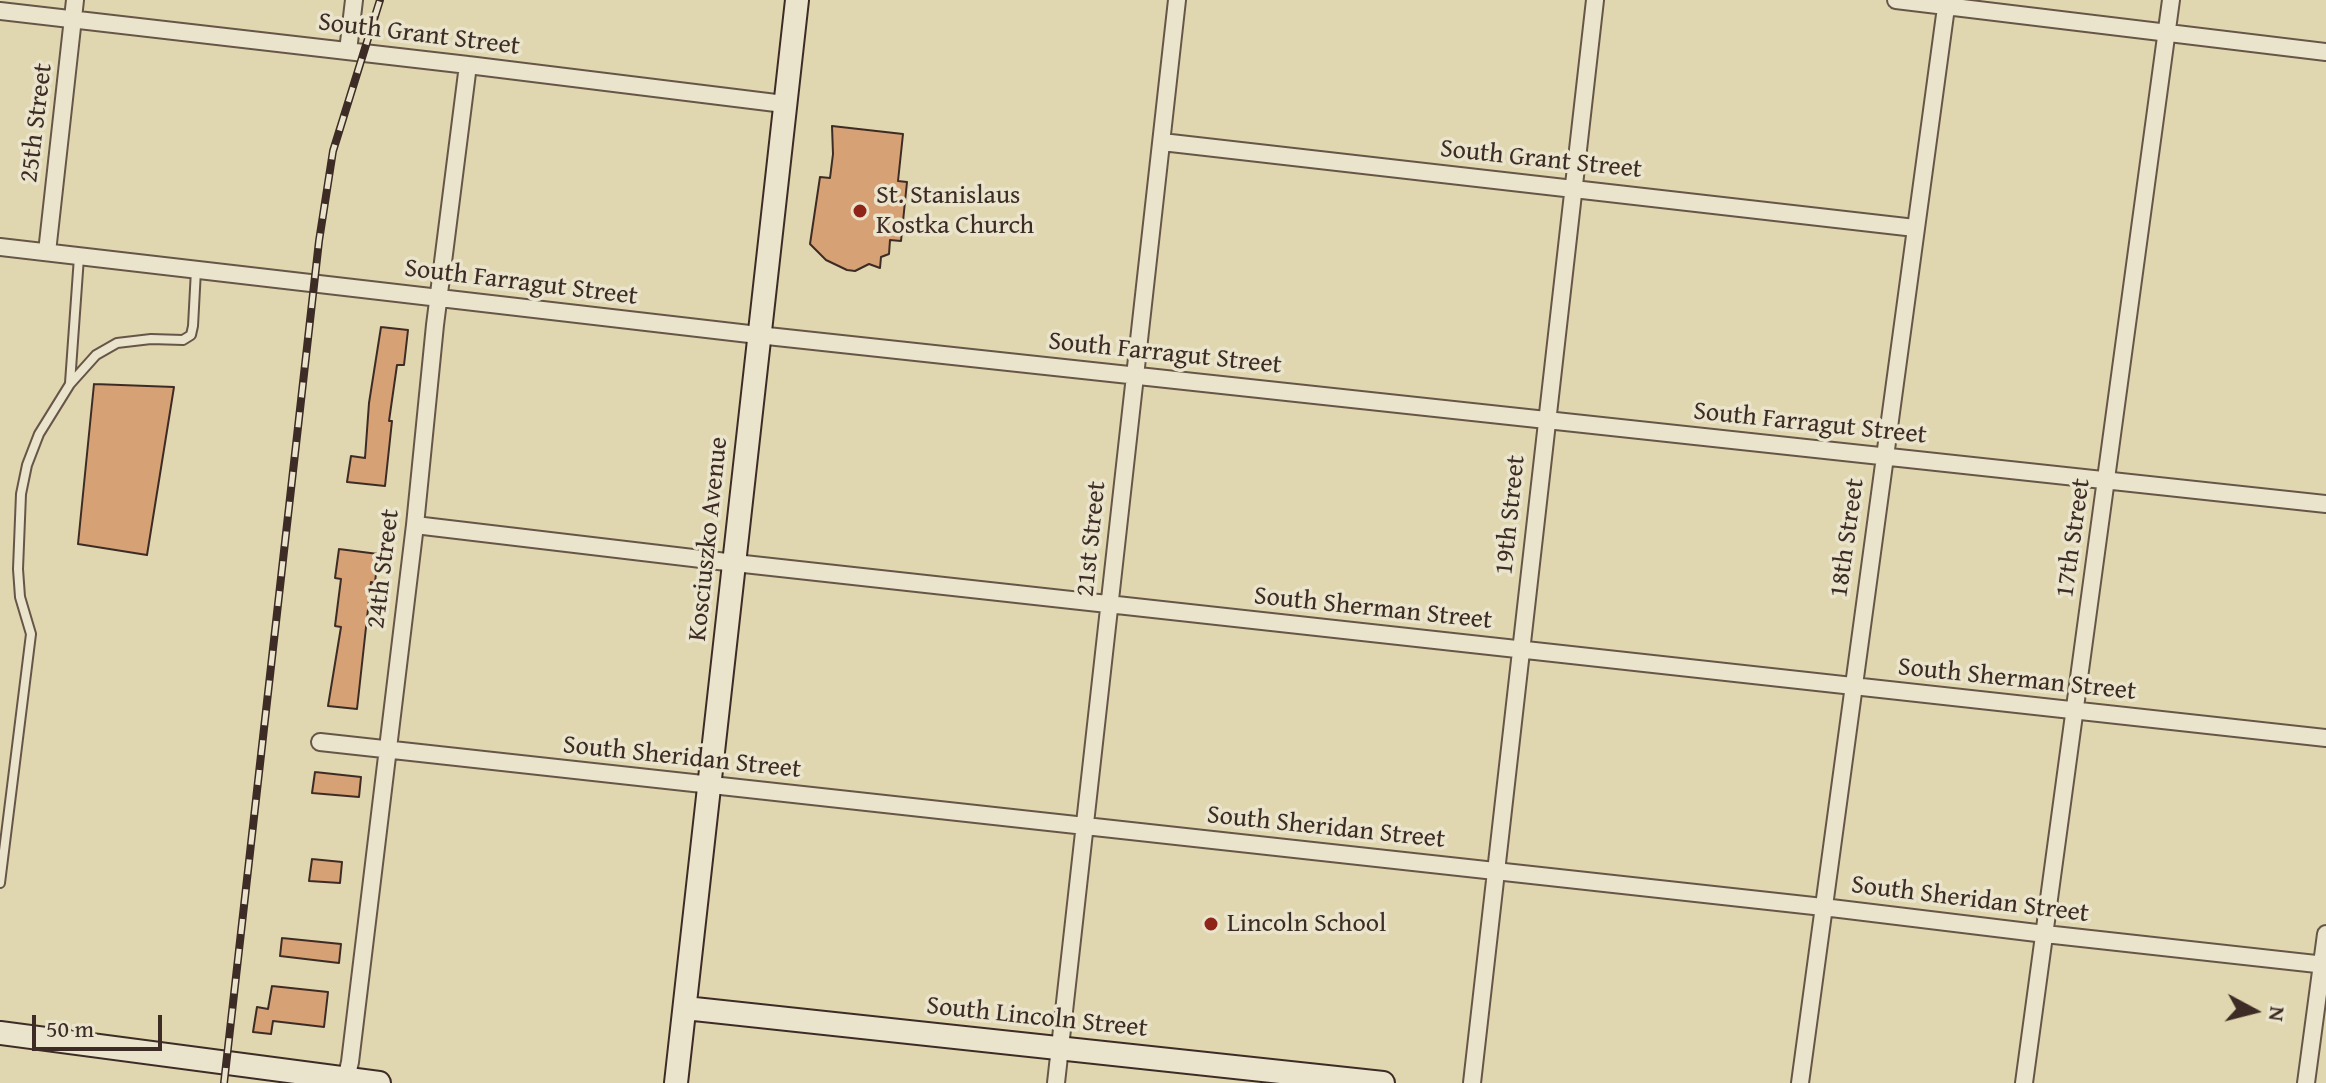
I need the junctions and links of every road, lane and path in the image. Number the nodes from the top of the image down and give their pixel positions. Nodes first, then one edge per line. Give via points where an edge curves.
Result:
1 (75, 0) edge
2 (354, 0) edge
3 (797, 0) edge
4 (1177, 0) edge
5 (1595, 0) edge
6 (1896, 0) edge
7 (2171, 0) edge
8 (1946, 3) edge
9 (0, 11) edge
10 (73, 20) junction
11 (2167, 33) junction
12 (348, 51) junction
13 (2326, 52) edge
14 (468, 65) junction
15 (784, 104) junction
16 (1162, 142) junction
17 (1572, 188) junction
18 (1915, 228) junction
19 (0, 247) edge
20 (47, 252) junction
21 (79, 257) junction
22 (196, 270) junction
23 (438, 297) junction
24 (758, 335) junction
25 (1135, 374) junction
26 (70, 384) junction
27 (1546, 419) junction
28 (1884, 457) junction
29 (2106, 480) junction
30 (2326, 504) edge
31 (415, 525) junction
32 (735, 563) junction
33 (1109, 604) junction
34 (1521, 649) junction
35 (1853, 687) junction
36 (2074, 710) junction
37 (2326, 738) edge
38 (320, 742) dead end
39 (386, 749) junction
40 (709, 785) junction
41 (1085, 825) junction
42 (1496, 872) junction
43 (0, 883) edge
44 (1823, 907) junction
45 (2045, 934) junction
46 (2326, 934) edge
47 (2324, 965) edge
48 (685, 1008) junction
49 (0, 1033) edge
50 (1060, 1048) junction
51 (346, 1079) junction
52 (379, 1083) edge
53 (676, 1083) edge
54 (1056, 1083) edge
55 (1383, 1083) edge
56 (1472, 1083) edge
57 (1800, 1083) edge
58 (2024, 1083) edge
59 (2306, 1083) edge

1 - 10 street, 25th Street
2 - 12 street
3 - 15 main road, Kosciuszko Avenue
4 - 16 street, 21st Street
5 - 17 street, 19th Street
6 - 8 street
7 - 11 street, 17th Street
8 - 11 street
8 - 18 street, 18th Street
9 - 10 street, South Grant Street
10 - 12 street, South Grant Street
10 - 20 street, 25th Street
11 - 13 street
11 - 29 street, 17th Street
12 - 14 street, South Grant Street
14 - 15 street, South Grant Street
14 - 23 street, 24th Street
15 - 24 main road, Kosciuszko Avenue
16 - 17 street, South Grant Street
16 - 25 street, 21st Street
17 - 18 street, South Grant Street
17 - 27 street, 19th Street
18 - 28 street, 18th Street
19 - 20 street, South Farragut Street
20 - 21 street, South Farragut Street
21 - 22 street, South Farragut Street
21 - 26 lane
22 - 23 street, South Farragut Street
22 - 26 lane via 191,335 183,340 117,343 96,355
23 - 24 street, South Farragut Street
23 - 31 street, 24th Street
24 - 25 street, South Farragut Street
24 - 32 main road, Kosciuszko Avenue
25 - 27 street, South Farragut Street
25 - 33 street, 21st Street
26 - 43 lane via 39,434 21,494 18,569 31,634
27 - 28 street, South Farragut Street
27 - 34 street, 19th Street
28 - 29 street, South Farragut Street
28 - 35 street, 18th Street
29 - 30 street, South Farragut Street
29 - 36 street, 17th Street
31 - 32 street, South Sherman Street
31 - 39 street, 24th Street
32 - 33 street, South Sherman Street
32 - 40 main road, Kosciuszko Avenue
33 - 34 street, South Sherman Street
33 - 41 street, 21st Street
34 - 35 street, South Sherman Street
34 - 42 street, 19th Street
35 - 36 street, South Sherman Street
35 - 44 street, 18th Street
36 - 37 street, South Sherman Street
36 - 45 street, 17th Street
38 - 39 street, South Sheridan Street
39 - 40 street, South Sheridan Street
39 - 51 street, 24th Street
40 - 41 street, South Sheridan Street
40 - 48 main road, Kosciuszko Avenue
41 - 42 street, South Sheridan Street
41 - 50 street, 21st Street
42 - 44 street, South Sheridan Street
42 - 56 street, 19th Street
44 - 45 street, South Sheridan Street
44 - 57 street, 18th Street
45 - 47 street, South Sheridan Street
45 - 58 street, 17th Street
46 - 47 street
47 - 59 street
48 - 50 main road, South Lincoln Street
48 - 53 main road, Kosciuszko Avenue
49 - 51 main road
50 - 54 street, 21st Street
50 - 55 main road, South Lincoln Street
51 - 52 main road

